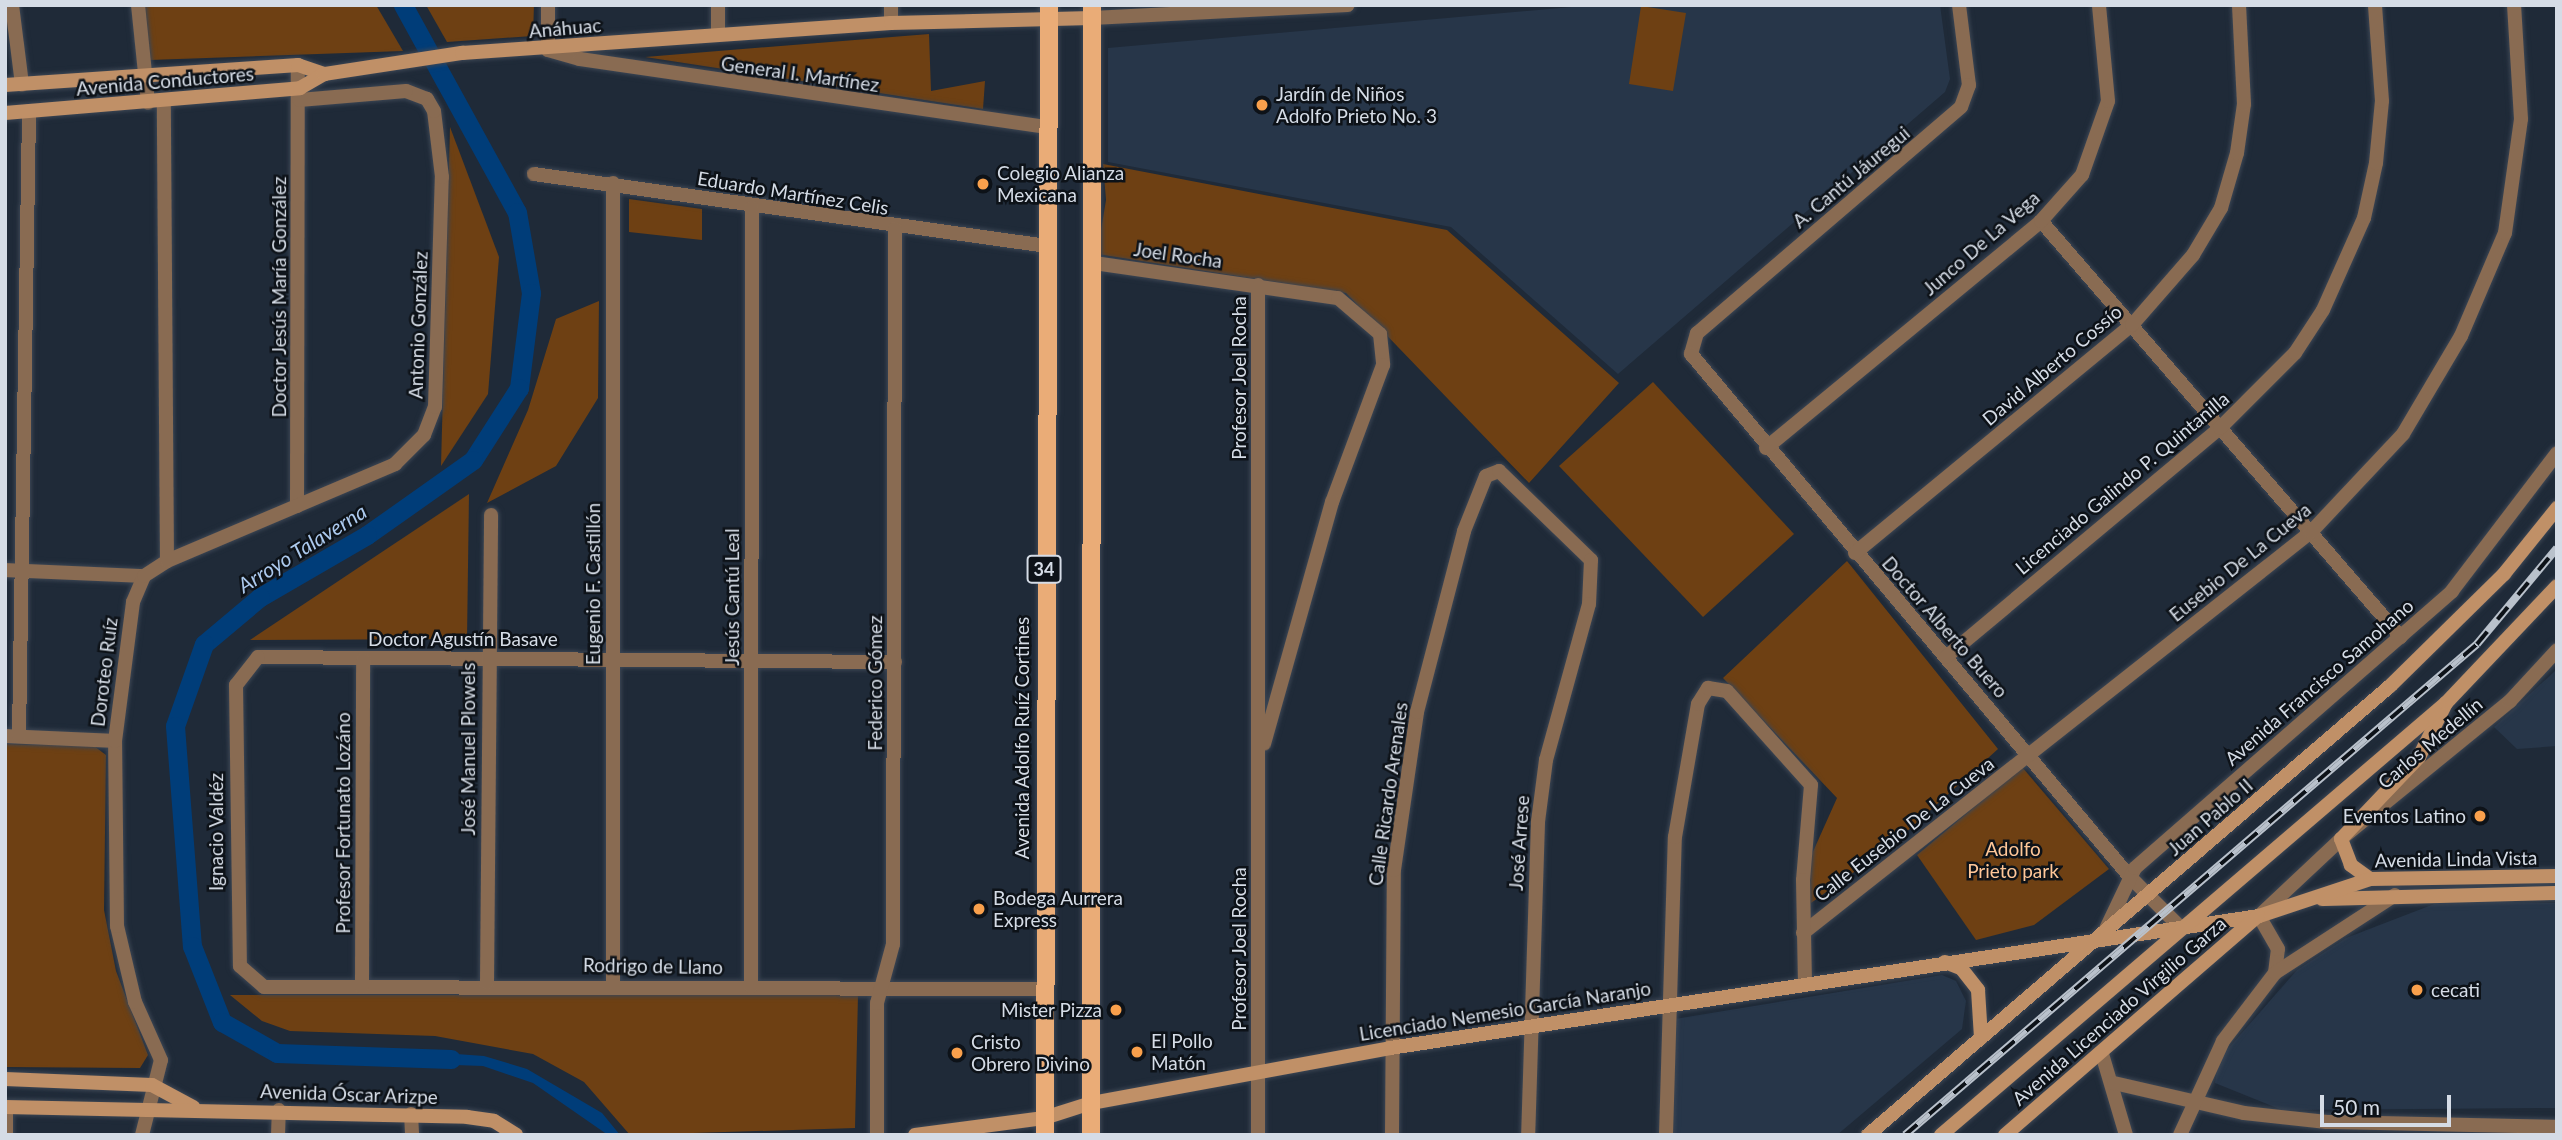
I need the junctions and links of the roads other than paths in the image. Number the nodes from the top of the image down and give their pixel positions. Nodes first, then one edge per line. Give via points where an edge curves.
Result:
1 (12, 5) edge
2 (138, 5) edge
3 (548, 5) edge
4 (718, 5) edge
5 (891, 5) edge
6 (1348, 5) edge
7 (1959, 5) edge
8 (2099, 5) edge
9 (2239, 5) edge
10 (2375, 5) edge
11 (2514, 5) edge
12 (1306, 7) edge
13 (1092, 11) edge
14 (1049, 12) edge
15 (891, 23) junction
16 (718, 33) junction
17 (548, 50) junction
18 (299, 65) junction
19 (350, 70) joint
20 (324, 74) junction
21 (148, 75) junction
22 (22, 84) junction
23 (5, 85) edge
24 (300, 94) junction
25 (164, 101) junction
26 (148, 102) junction
27 (29, 111) junction
28 (5, 113) edge
29 (1048, 127) junction
30 (534, 174) dead end
31 (613, 183) junction
32 (752, 208) junction
33 (2041, 222) junction
34 (895, 229) junction
35 (1047, 246) junction
36 (1094, 263) junction
37 (1258, 285) junction
38 (2132, 325) junction
39 (1690, 347) joint
40 (2220, 428) junction
41 (1766, 448) junction
42 (2557, 453) edge
43 (297, 506) junction
44 (2557, 508) edge
45 (491, 515) dead end
46 (2311, 532) junction
47 (1855, 553) junction
48 (1591, 559) joint
49 (167, 561) junction
50 (5, 570) edge
51 (21, 570) junction
52 (144, 576) junction
53 (2557, 586) edge
54 (2401, 637) junction
55 (2557, 650) edge
56 (612, 657) junction
57 (1946, 657) junction
58 (486, 659) junction
59 (363, 660) junction
60 (751, 661) junction
61 (895, 662) junction
62 (244, 667) joint
63 (2446, 703) junction
64 (12, 736) edge
65 (115, 741) junction
66 (2029, 754) junction
67 (1259, 762) junction
68 (2341, 839) junction
69 (2557, 876) edge
70 (2130, 877) junction
71 (2370, 879) junction
72 (2557, 893) edge
73 (2396, 894) junction
74 (2147, 897) junction
75 (2317, 899) junction
76 (2259, 916) junction
77 (2180, 927) junction
78 (1803, 933) junction
79 (2104, 934) junction
80 (1944, 961) junction
81 (2275, 973) junction
82 (487, 984) junction
83 (613, 984) junction
84 (1805, 985) junction
85 (751, 986) junction
86 (264, 987) joint
87 (362, 987) junction
88 (880, 988) junction
89 (1043, 989) junction
90 (1666, 1006) junction
91 (1530, 1028) junction
92 (1981, 1038) junction
93 (1390, 1048) junction
94 (2102, 1054) junction
95 (1258, 1070) junction
96 (5, 1079) edge
97 (2115, 1083) junction
98 (152, 1085) junction
99 (2193, 1098) junction
100 (1091, 1103) junction
101 (6, 1107) edge
102 (193, 1107) junction
103 (279, 1110) junction
104 (146, 1113) junction
105 (411, 1114) junction
106 (1044, 1126) edge
107 (2557, 1127) edge
108 (2325, 1129) edge
109 (2431, 1130) edge
110 (5, 1135) edge
111 (142, 1135) edge
112 (278, 1135) edge
113 (412, 1135) edge
114 (516, 1135) edge
115 (877, 1135) edge
116 (915, 1135) edge
117 (1091, 1135) edge
118 (1258, 1135) edge
119 (1391, 1135) edge
120 (1528, 1135) edge
121 (1666, 1135) edge
122 (1868, 1135) edge
123 (1941, 1135) edge
124 (2005, 1135) edge
125 (2126, 1135) edge
126 (2180, 1135) edge

1 - 22 street
2 - 21 street
3 - 17 street
4 - 16 street
5 - 15 street
6 - 12 street
7 - 39 street, A. Cantú Jáuregui via 1969,85 1961,107 1697,333
8 - 33 street, Junco De La Vega via 2108,60 2098,141 2082,175
9 - 38 street, David Alberto Cossío via 2244,104 2221,208 2193,255
10 - 40 street, Licenciado Galindo P. Quintanilla via 2382,101 2364,218 2323,310 2295,353
11 - 46 street, Eusebio De La Cueva via 2521,119 2496,255 2461,335 2403,434
12 - 13 street
13 - 14 street, Anáhuac
13 - 36 main road
14 - 15 street, Anáhuac
14 - 29 main road, Avenida Adolfo Ruíz Cortines / 34
15 - 16 street, Anáhuac
16 - 17 street, Anáhuac
17 - 19 street, Anáhuac via 462,53
17 - 29 street, General I. Martínez via 645,73
18 - 20 street, Avenida Conductores
18 - 21 street, Avenida Conductores
18 - 24 street, Doctor Jesús María González
19 - 20 street, Avenida Conductores
20 - 24 street, Avenida Conductores
21 - 22 street, Avenida Conductores
21 - 26 street
22 - 23 street, Avenida Conductores
24 - 25 street, Avenida Conductores
24 - 43 street, Doctor Jesús María González
24 - 43 street, Antonio González via 416,93 427,99 439,125 442,177 430,423 396,464
25 - 26 street, Avenida Conductores
25 - 49 street
26 - 27 street, Avenida Conductores
27 - 28 street, Avenida Conductores
27 - 51 street
29 - 35 main road, Avenida Adolfo Ruíz Cortines / 34
30 - 31 street, Eduardo Martínez Celis
31 - 32 street, Eduardo Martínez Celis
31 - 56 street, Eugenio F. Castillón
32 - 34 street, Eduardo Martínez Celis
32 - 60 street, Jesús Cantú Leal
33 - 38 street
33 - 41 street, Junco De La Vega
34 - 35 street, Eduardo Martínez Celis
34 - 61 street, Federico Gómez
35 - 89 main road, Avenida Adolfo Ruíz Cortines / 34
36 - 37 street, Joel Rocha
36 - 100 main road
37 - 67 street, Profesor Joel Rocha
37 - 67 street, Profesor Joel Rocha via 1338,298 1380,334 1385,352 1332,502
38 - 40 street
38 - 47 street, David Alberto Cossío
39 - 41 street, Doctor Alberto Buero via 1698,370
40 - 46 street
40 - 57 street, Licenciado Galindo P. Quintanilla
41 - 47 street, Doctor Alberto Buero
42 - 54 street, Avenida Francisco Samohano via 2488,550
43 - 49 street, Antonio González
44 - 74 street, Juan Pablo II via 2504,574 2390,686
45 - 58 street, José Manuel Plowels
46 - 54 street
46 - 66 street, Eusebio De La Cueva
47 - 57 street, Doctor Alberto Buero
48 - 91 street, José Arrese via 1589,604 1546,760
48 - 93 street, Calle Ricardo Arenales via 1517,484 1492,472 1464,531 1417,712 1394,870
49 - 52 street
50 - 51 street
51 - 52 street
51 - 64 street
52 - 65 street, Doroteo Ruíz via 127,625
53 - 63 street
54 - 70 street, Avenida Francisco Samohano
55 - 68 street, Carlos Medellín via 2510,701
56 - 58 street, Doctor Agustín Basave
56 - 60 street, Doctor Agustín Basave
56 - 83 street, Eugenio F. Castillón
57 - 66 street, Doctor Alberto Buero
58 - 59 street, Doctor Agustín Basave
58 - 82 street, José Manuel Plowels
59 - 62 street, Doctor Agustín Basave via 258,657
59 - 87 street, Profesor Fortunato Lozáno
60 - 61 street, Doctor Agustín Basave
60 - 85 street, Jesús Cantú Leal
61 - 88 street, Federico Gómez via 893,944 891,970
62 - 86 street, Ignacio Valdéz via 236,685 238,953 244,975
63 - 68 street via 2419,757
63 - 77 street
64 - 65 street
65 - 98 street, Doroteo Ruíz via 117,926 135,1002 161,1060
66 - 70 street, Doctor Alberto Buero
66 - 78 street, Calle Eusebio De La Cueva
67 - 95 street, Profesor Joel Rocha
68 - 71 street via 2351,865
68 - 76 street, Carlos Medellín
69 - 71 street, Avenida Linda Vista
70 - 74 street, Doctor Alberto Buero
70 - 79 street, Avenida Francisco Samohano
71 - 75 street, Avenida Linda Vista
72 - 73 street, Avenida Linda Vista
73 - 75 street, Avenida Linda Vista
73 - 81 street
74 - 77 street, Doctor Alberto Buero
74 - 79 street, Juan Pablo II
75 - 76 street, Avenida Linda Vista
76 - 77 street, Avenida Linda Vista
76 - 81 street via 2278,949
76 - 94 street, Avenida Licenciado Virgilio Garza
77 - 79 street, Licenciado Nemesio García Naranjo
77 - 123 street
78 - 84 street
78 - 90 street via 1811,785 1727,691 1714,687 1698,704 1675,836
79 - 80 street, Licenciado Nemesio García Naranjo
79 - 92 street, Juan Pablo II
80 - 84 street, Licenciado Nemesio García Naranjo
80 - 92 street via 1961,968 1978,990
81 - 99 street via 2223,1041
82 - 83 street, Rodrigo de Llano
82 - 87 street, Rodrigo de Llano
83 - 85 street, Rodrigo de Llano
84 - 90 street, Licenciado Nemesio García Naranjo
85 - 88 street, Rodrigo de Llano
86 - 87 street, Rodrigo de Llano
88 - 89 street, Rodrigo de Llano
88 - 115 street, Federico Gómez
89 - 106 main road, Avenida Adolfo Ruíz Cortines / 34
90 - 91 street, Licenciado Nemesio García Naranjo
90 - 121 street
91 - 93 street, Licenciado Nemesio García Naranjo
91 - 120 street, José Arrese
92 - 122 street, Juan Pablo II
93 - 95 street, Licenciado Nemesio García Naranjo
93 - 119 street, Calle Ricardo Arenales
94 - 97 street
94 - 124 street, Avenida Licenciado Virgilio Garza
95 - 100 street, Licenciado Nemesio García Naranjo
95 - 118 street, Profesor Joel Rocha
96 - 98 street, Avenida Óscar Arizpe
97 - 99 street
97 - 125 street
98 - 102 street, Avenida Óscar Arizpe
98 - 104 street, Doroteo Ruíz
99 - 108 street
99 - 126 street
100 - 106 street, Licenciado Nemesio García Naranjo
100 - 117 main road
101 - 104 street, Avenida Óscar Arizpe
101 - 110 street
102 - 103 street, Avenida Óscar Arizpe
102 - 104 street, Avenida Óscar Arizpe
103 - 105 street, Avenida Óscar Arizpe
103 - 112 street
104 - 111 street
105 - 113 street
105 - 114 street, Avenida Óscar Arizpe via 503,1124
106 - 116 street, Licenciado Nemesio García Naranjo
107 - 109 street
108 - 109 street

